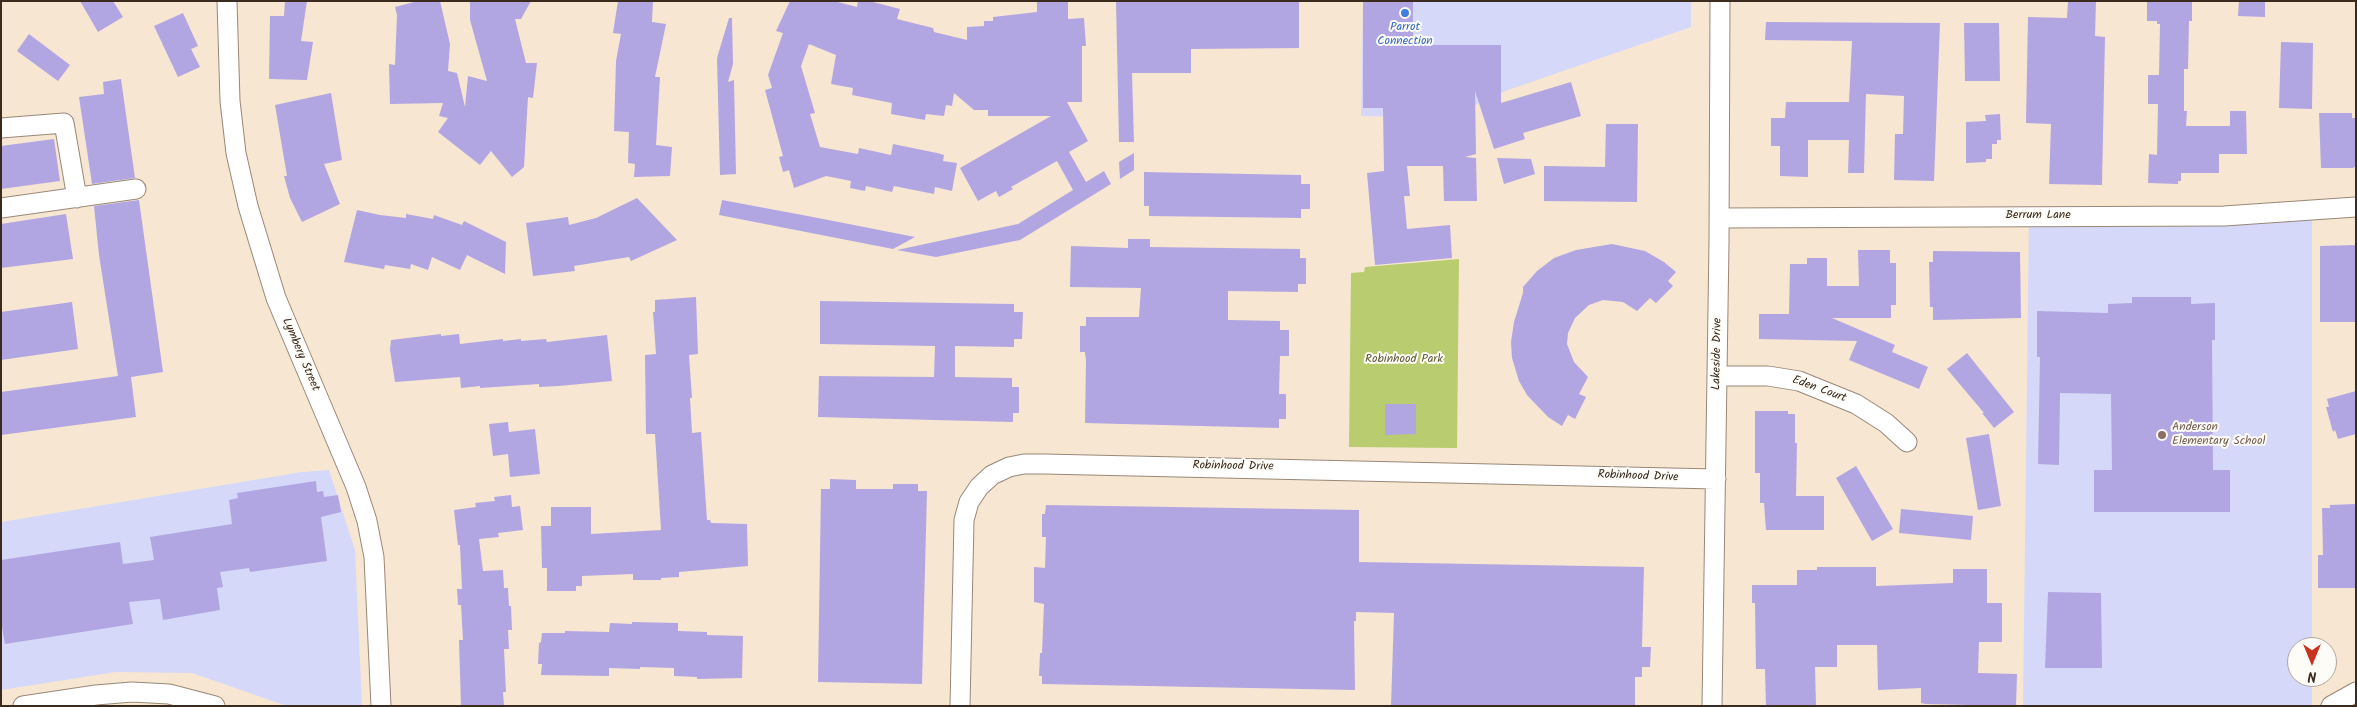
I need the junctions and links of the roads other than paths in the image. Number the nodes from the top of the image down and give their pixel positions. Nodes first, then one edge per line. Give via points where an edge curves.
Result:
1 (227, 1) edge
2 (1720, 1) edge
3 (1, 128) edge
4 (136, 189) dead end
5 (77, 198) junction
6 (2356, 207) edge
7 (1, 208) edge
8 (1719, 218) junction
9 (1717, 376) junction
10 (1907, 442) dead end
11 (1716, 479) junction
12 (2356, 692) edge
13 (23, 706) edge
14 (216, 706) edge
15 (381, 706) edge
16 (960, 706) edge
17 (1712, 706) edge
18 (2331, 706) edge

1 - 15 street, Lymbery Street via 230,101 236,153 248,206 276,298 356,487 367,521 374,557
2 - 8 street, Lakeside Drive
3 - 5 street via 64,123
4 - 5 street
5 - 7 street
6 - 8 street, Berrum Lane via 2224,216
8 - 9 street, Lakeside Drive
9 - 10 street, Eden Court via 1768,376 1799,381 1856,404 1886,423
9 - 11 street, Lakeside Drive
11 - 16 street, Robinhood Drive via 1044,464 1009,467 992,475 979,487 969,502 964,520
11 - 17 street, Lakeside Drive
12 - 18 street
13 - 14 street via 132,692 169,694

